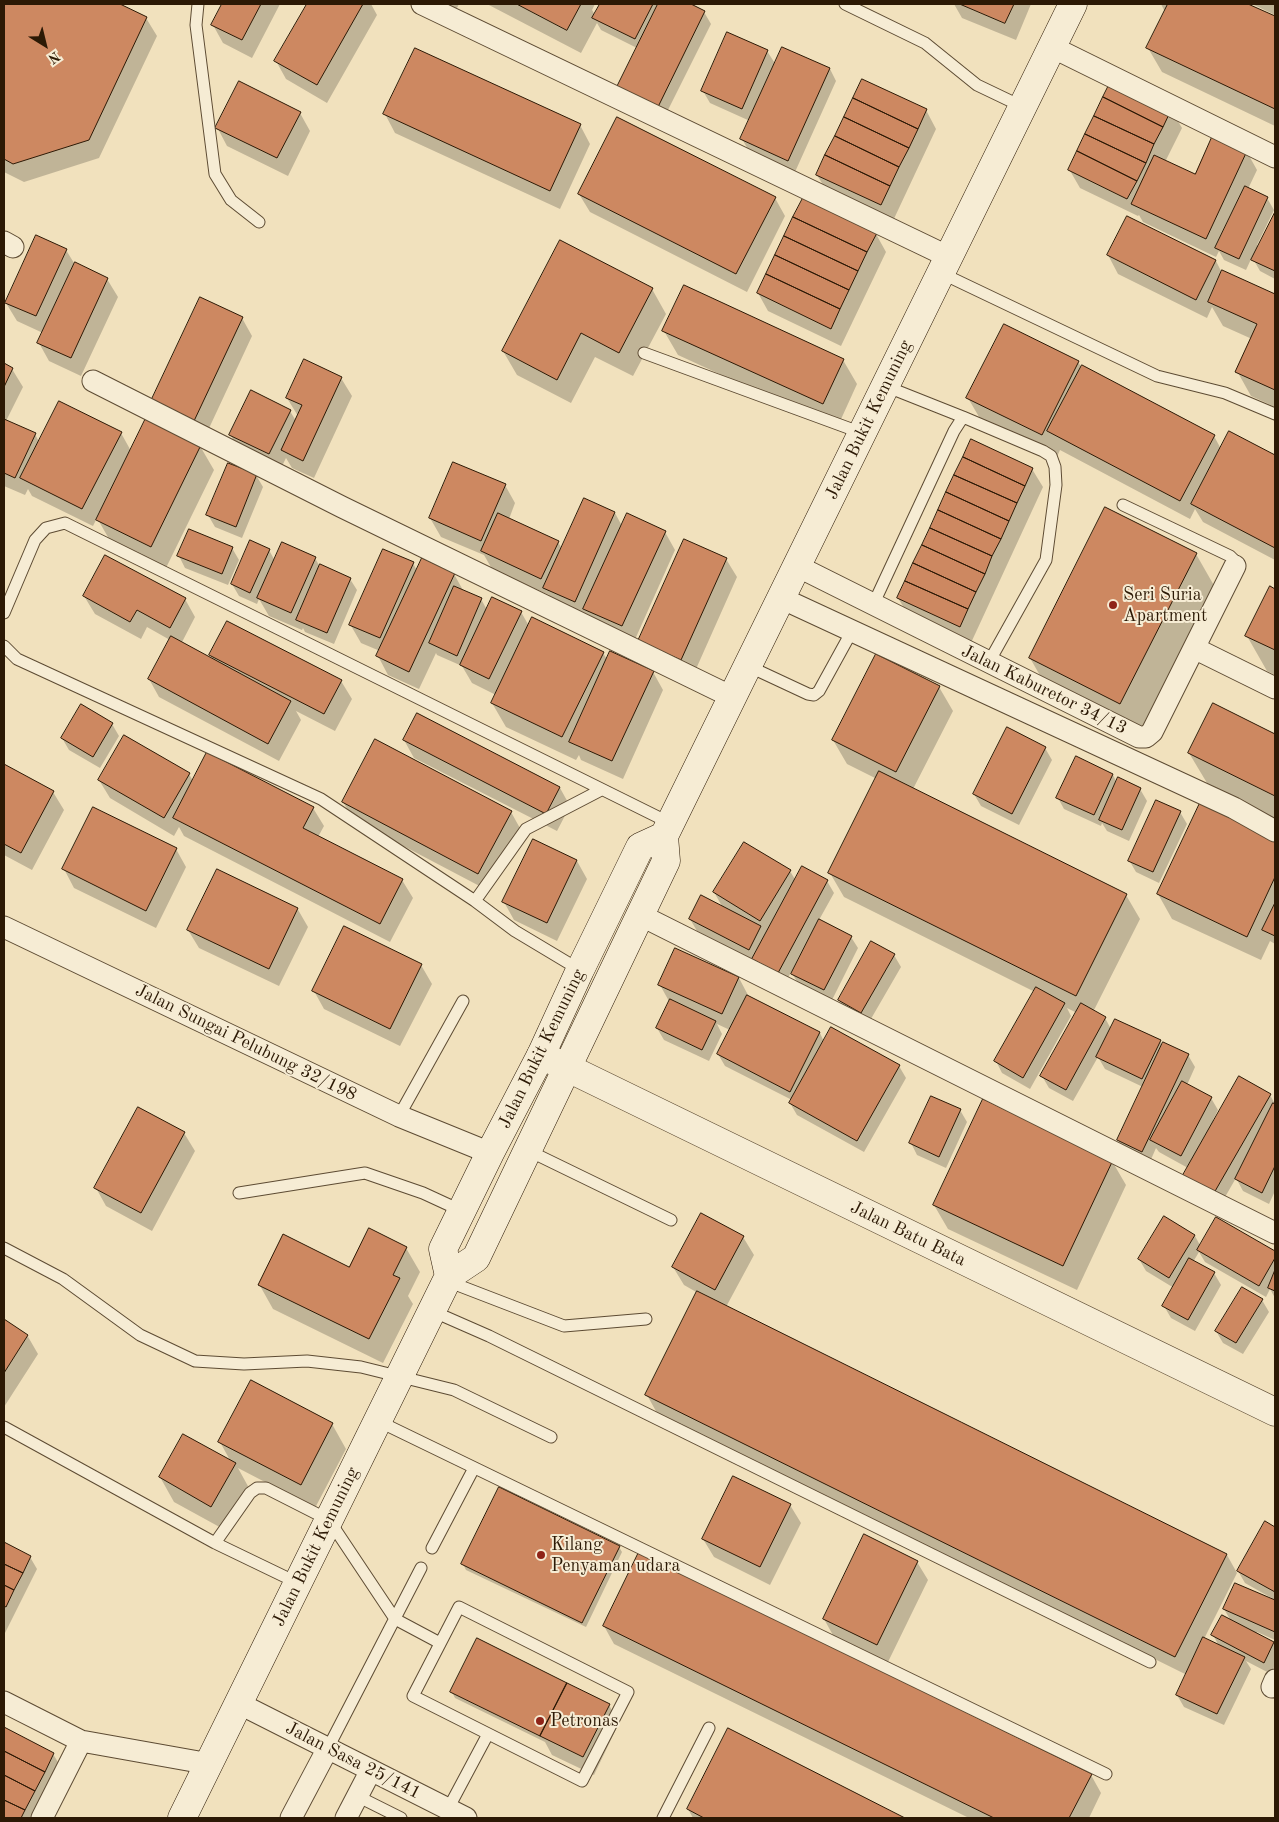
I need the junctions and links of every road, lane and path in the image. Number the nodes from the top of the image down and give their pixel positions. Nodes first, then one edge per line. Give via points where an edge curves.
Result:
1 (198, 4) edge
2 (422, 4) edge
3 (845, 4) edge
4 (1074, 4) edge
5 (1052, 47) junction
6 (1022, 108) junction
7 (1275, 157) edge
8 (259, 222) dead end
9 (945, 265) junction
10 (644, 353) dead end
11 (93, 381) dead end
12 (885, 386) junction
13 (1275, 414) edge
14 (963, 417) junction
15 (862, 433) junction
16 (1123, 505) dead end
17 (797, 566) junction
18 (1235, 566) joint
19 (781, 598) junction
20 (873, 605) junction
21 (4, 613) edge
22 (852, 631) junction
23 (4, 646) edge
24 (1194, 648) junction
25 (989, 662) junction
26 (748, 666) junction
27 (1275, 688) edge
28 (732, 697) junction
29 (601, 790) junction
30 (667, 829) junction
31 (1275, 831) edge
32 (475, 901) junction
33 (640, 915) junction
34 (4, 927) edge
35 (580, 970) junction
36 (463, 1001) dead end
37 (541, 1055) junction
38 (566, 1067) junction
39 (399, 1116) junction
40 (527, 1150) junction
41 (490, 1153) junction
42 (239, 1193) dead end
43 (462, 1211) junction
44 (671, 1220) dead end
45 (1275, 1233) edge
46 (4, 1248) edge
47 (448, 1278) junction
48 (432, 1311) junction
49 (646, 1319) dead end
50 (399, 1377) junction
51 (1275, 1412) edge
52 (378, 1422) junction
53 (4, 1427) edge
54 (552, 1437) dead end
55 (474, 1468) junction
56 (329, 1520) junction
57 (215, 1543) junction
58 (432, 1548) dead end
59 (422, 1568) dead end
60 (298, 1583) junction
61 (395, 1619) junction
62 (440, 1643) junction
63 (1150, 1662) dead end
64 (4, 1702) edge
65 (240, 1704) junction
66 (709, 1728) dead end
67 (488, 1734) junction
68 (81, 1741) junction
69 (328, 1748) junction
70 (210, 1764) junction
71 (371, 1770) junction
72 (1106, 1774) dead end
73 (357, 1796) junction
74 (457, 1814) edge
75 (42, 1818) edge
76 (182, 1818) edge
77 (291, 1818) edge
78 (346, 1818) edge
79 (401, 1818) edge
80 (663, 1818) edge

1 - 8 lane via 196,25 215,174 232,200
2 - 9 street
3 - 6 lane via 925,43 977,85
4 - 5 main road, Jalan Bukit Kemuning
5 - 6 main road, Jalan Bukit Kemuning
5 - 7 street
6 - 9 main road, Jalan Bukit Kemuning
9 - 12 main road, Jalan Bukit Kemuning
9 - 13 lane via 1157,376 1225,393
10 - 15 lane
11 - 28 street via 342,508
12 - 14 lane
12 - 15 main road, Jalan Bukit Kemuning
14 - 20 lane
14 - 25 lane via 1044,451 1051,456 1055,467 1056,485 1046,560
15 - 17 main road, Jalan Bukit Kemuning
16 - 18 lane via 1230,556
17 - 19 main road, Jalan Bukit Kemuning
17 - 20 street, Jalan Kaburetor 34/13
18 - 24 street, Jalan Kaburetor 34/13
19 - 22 street
19 - 26 main road, Jalan Bukit Kemuning
20 - 25 street, Jalan Kaburetor 34/13
21 - 29 lane via 35,540 46,528 65,523
22 - 26 lane via 814,695
22 - 31 street via 1225,804
23 - 32 lane via 17,659 321,799
24 - 25 street, Jalan Kaburetor 34/13 via 1152,732 1146,737
24 - 27 street
26 - 28 main road, Jalan Bukit Kemuning
28 - 30 main road, Jalan Bukit Kemuning
29 - 30 lane
29 - 32 lane via 526,829
30 - 33 main road, Jalan Bukit Kemuning via 666,861
30 - 35 main road, Jalan Bukit Kemuning via 640,847
32 - 35 lane via 515,931
33 - 38 main road, Jalan Bukit Kemuning
33 - 45 street
34 - 39 street, Jalan Sungai Pelubung 32/198
35 - 37 main road, Jalan Bukit Kemuning
36 - 39 lane
37 - 38 main road, Jalan Batu Bata
37 - 41 main road, Jalan Bukit Kemuning
38 - 40 main road, Jalan Bukit Kemuning
38 - 51 main road, Jalan Batu Bata
39 - 41 street, Jalan Sungai Pelubung 32/198
40 - 44 lane
40 - 47 main road, Jalan Bukit Kemuning via 476,1258
41 - 43 main road, Jalan Bukit Kemuning
42 - 43 lane via 366,1173
43 - 47 main road, Jalan Bukit Kemuning via 443,1249
46 - 50 lane via 64,1279 140,1334 195,1361 244,1364 307,1361 361,1367
47 - 48 main road, Jalan Bukit Kemuning
47 - 49 lane via 564,1326
48 - 50 main road, Jalan Bukit Kemuning
48 - 63 lane via 489,1336
50 - 52 main road, Jalan Bukit Kemuning
50 - 54 lane via 454,1390
52 - 55 lane
52 - 56 main road, Jalan Bukit Kemuning
53 - 57 lane
55 - 58 lane
55 - 72 lane
56 - 57 lane via 266,1488 257,1488 250,1493
56 - 60 main road, Jalan Bukit Kemuning
56 - 61 lane
57 - 60 lane
59 - 61 lane
60 - 65 main road, Jalan Bukit Kemuning
61 - 62 lane
61 - 69 lane
62 - 67 lane via 413,1696
62 - 67 lane via 459,1607 628,1692 582,1781
64 - 68 street
65 - 69 street, Jalan Sasa 25/141
65 - 70 main road, Jalan Bukit Kemuning
66 - 80 lane
67 - 74 lane
68 - 70 street
68 - 75 street
69 - 71 street, Jalan Sasa 25/141
69 - 77 street
70 - 76 main road, Jalan Bukit Kemuning
71 - 73 street
71 - 74 street, Jalan Sasa 25/141
73 - 78 street
73 - 79 lane

